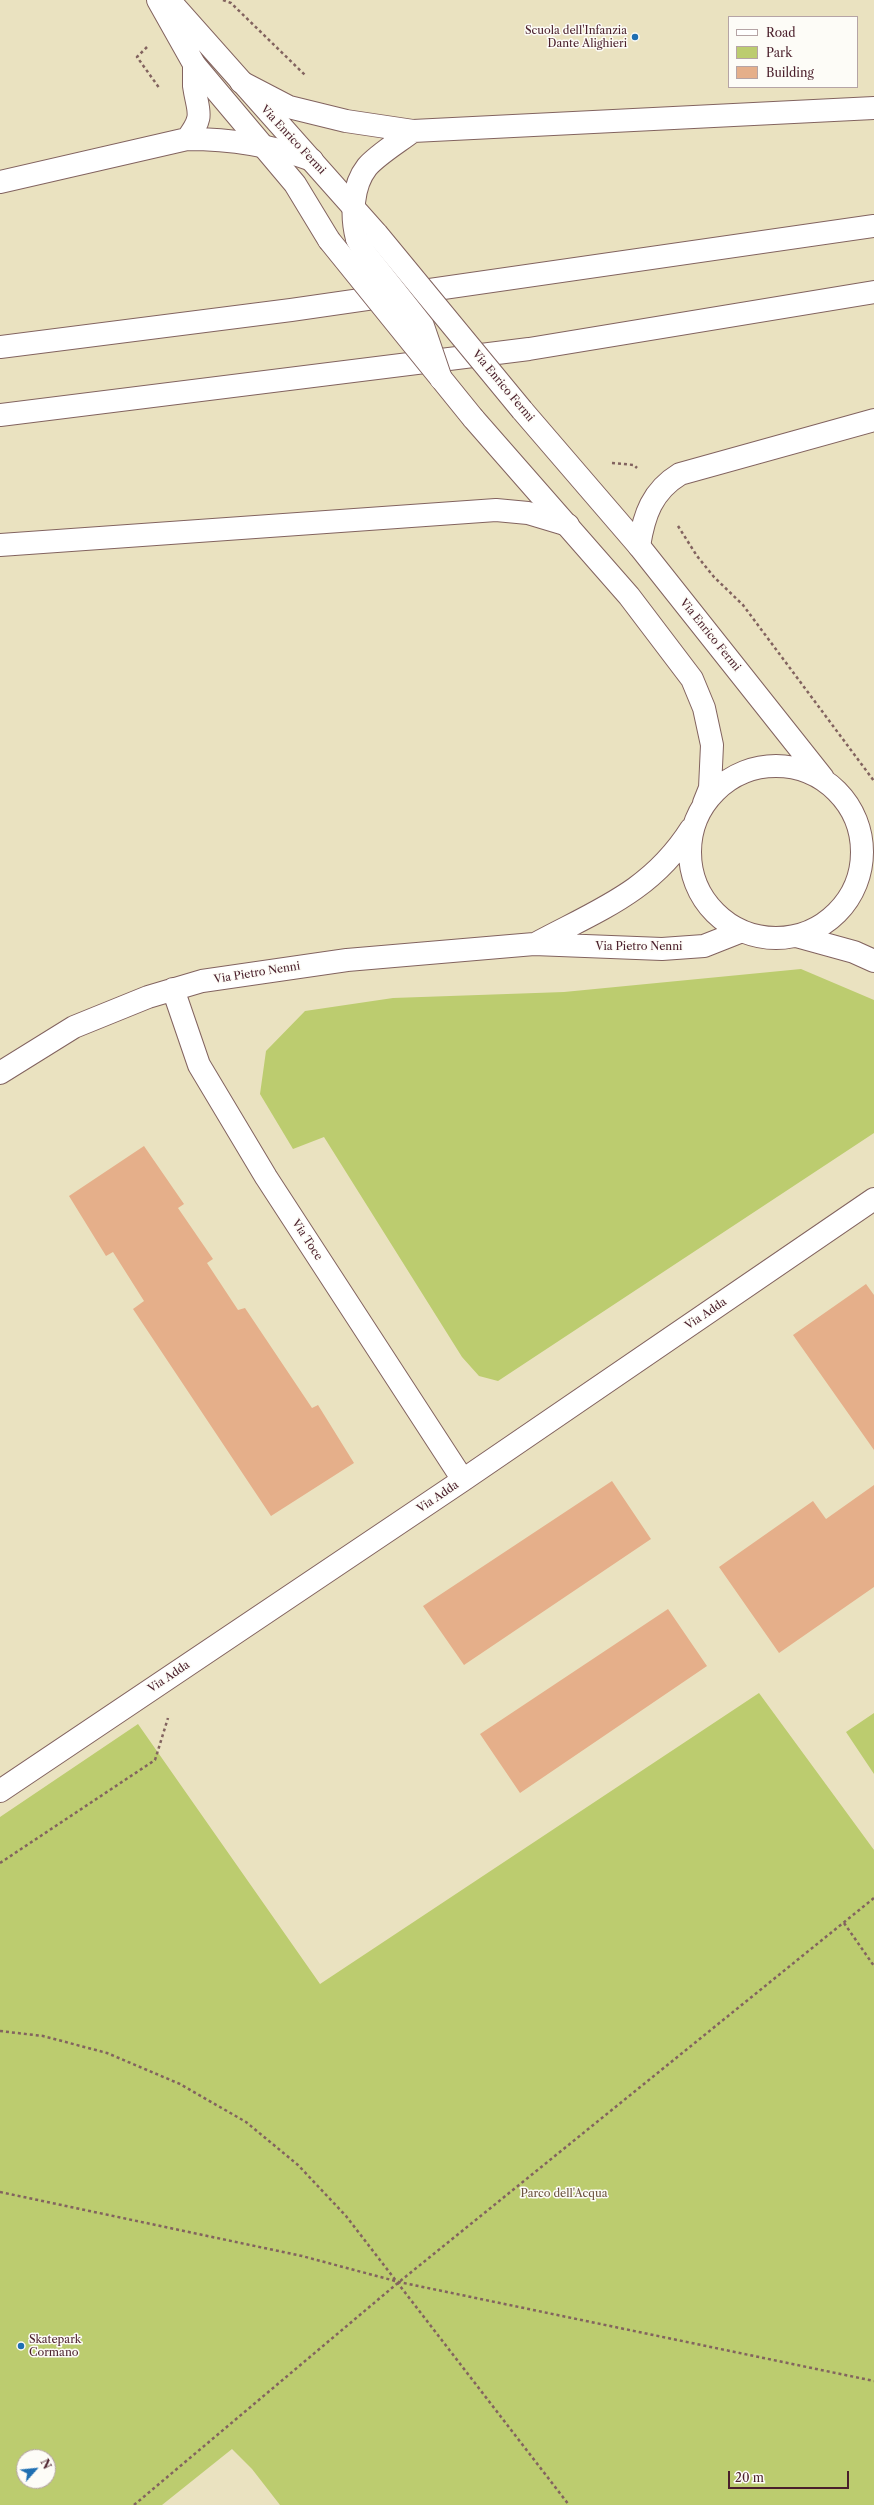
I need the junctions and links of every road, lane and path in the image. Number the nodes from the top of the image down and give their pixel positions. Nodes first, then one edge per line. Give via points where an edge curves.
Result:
1 (158, 0) edge
2 (168, 0) edge
3 (194, 64) junction
4 (241, 82) junction
5 (874, 108) edge
6 (413, 131) junction
7 (187, 139) junction
8 (263, 145) junction
9 (312, 160) junction
10 (0, 182) edge
11 (354, 206) junction
12 (874, 226) edge
13 (367, 236) junction
14 (874, 292) edge
15 (0, 347) edge
16 (441, 379) junction
17 (0, 415) edge
18 (874, 420) edge
19 (609, 462) dead end
20 (656, 494) junction
21 (568, 525) junction
22 (0, 545) edge
23 (639, 546) junction
24 (874, 781) edge
25 (826, 782) junction
26 (699, 815) junction
27 (857, 824) junction
28 (874, 850) edge
29 (742, 931) junction
30 (796, 936) junction
31 (534, 944) junction
32 (874, 961) edge
33 (172, 989) junction
34 (0, 1072) edge
35 (874, 1199) edge
36 (463, 1480) junction
37 (154, 1760) dead end
38 (0, 1791) edge
39 (0, 1863) edge
40 (874, 1898) edge
41 (844, 1923) junction
42 (874, 1966) edge
43 (0, 2031) edge
44 (0, 2192) edge
45 (399, 2282) junction
46 (874, 2381) edge
47 (134, 2505) edge
48 (569, 2505) edge

1 - 3 main road
2 - 4 main road, Via Enrico Fermi
3 - 7 main road via 194,87 199,115 196,126
3 - 8 main road
4 - 6 main road via 290,107 346,121
4 - 9 main road, Via Enrico Fermi
5 - 6 main road
6 - 11 main road via 367,167 356,187
7 - 8 main road
7 - 10 main road
8 - 9 main road
8 - 16 main road, bridge via 295,184 329,240
9 - 11 main road, Via Enrico Fermi
11 - 13 main road
12 - 15 main road via 291,310
13 - 16 main road, bridge via 365,253 423,326
13 - 23 main road, Via Enrico Fermi, bridge
14 - 17 main road via 529,349
16 - 21 main road, bridge
18 - 20 main road via 691,470 670,480
19 - 20 path via 634,465
20 - 23 main road via 642,523
20 - 24 path via 697,556 743,606
21 - 22 main road via 528,514 496,510
21 - 26 main road via 629,596 692,679 704,708 712,745 710,788
23 - 25 main road, Via Enrico Fermi
25 - 26 main road via 794,768 759,767 727,781 713,793
25 - 27 main road via 839,794
26 - 29 main road via 690,846 691,867 698,887 713,910 723,920
26 - 31 main road, Via Pietro Nenni via 670,859 634,891
27 - 28 main road
27 - 30 main road via 861,864 856,884 846,902 832,917 815,929
29 - 30 main road via 769,937
29 - 31 main road, Via Pietro Nenni via 704,946 662,948
30 - 32 main road via 854,952
31 - 33 main road, Via Pietro Nenni via 347,960 238,975
33 - 34 main road, Via Pietro Nenni via 74,1027
33 - 36 main road, Via Toce via 199,1065 266,1178
35 - 36 main road, Via Adda
36 - 38 main road, Via Adda
37 - 39 path
40 - 41 path
41 - 42 path
41 - 45 path
43 - 45 path via 42,2036 107,2053 180,2084 246,2122 298,2166 346,2216
44 - 45 path via 302,2256
45 - 46 path
45 - 47 path
45 - 48 path

